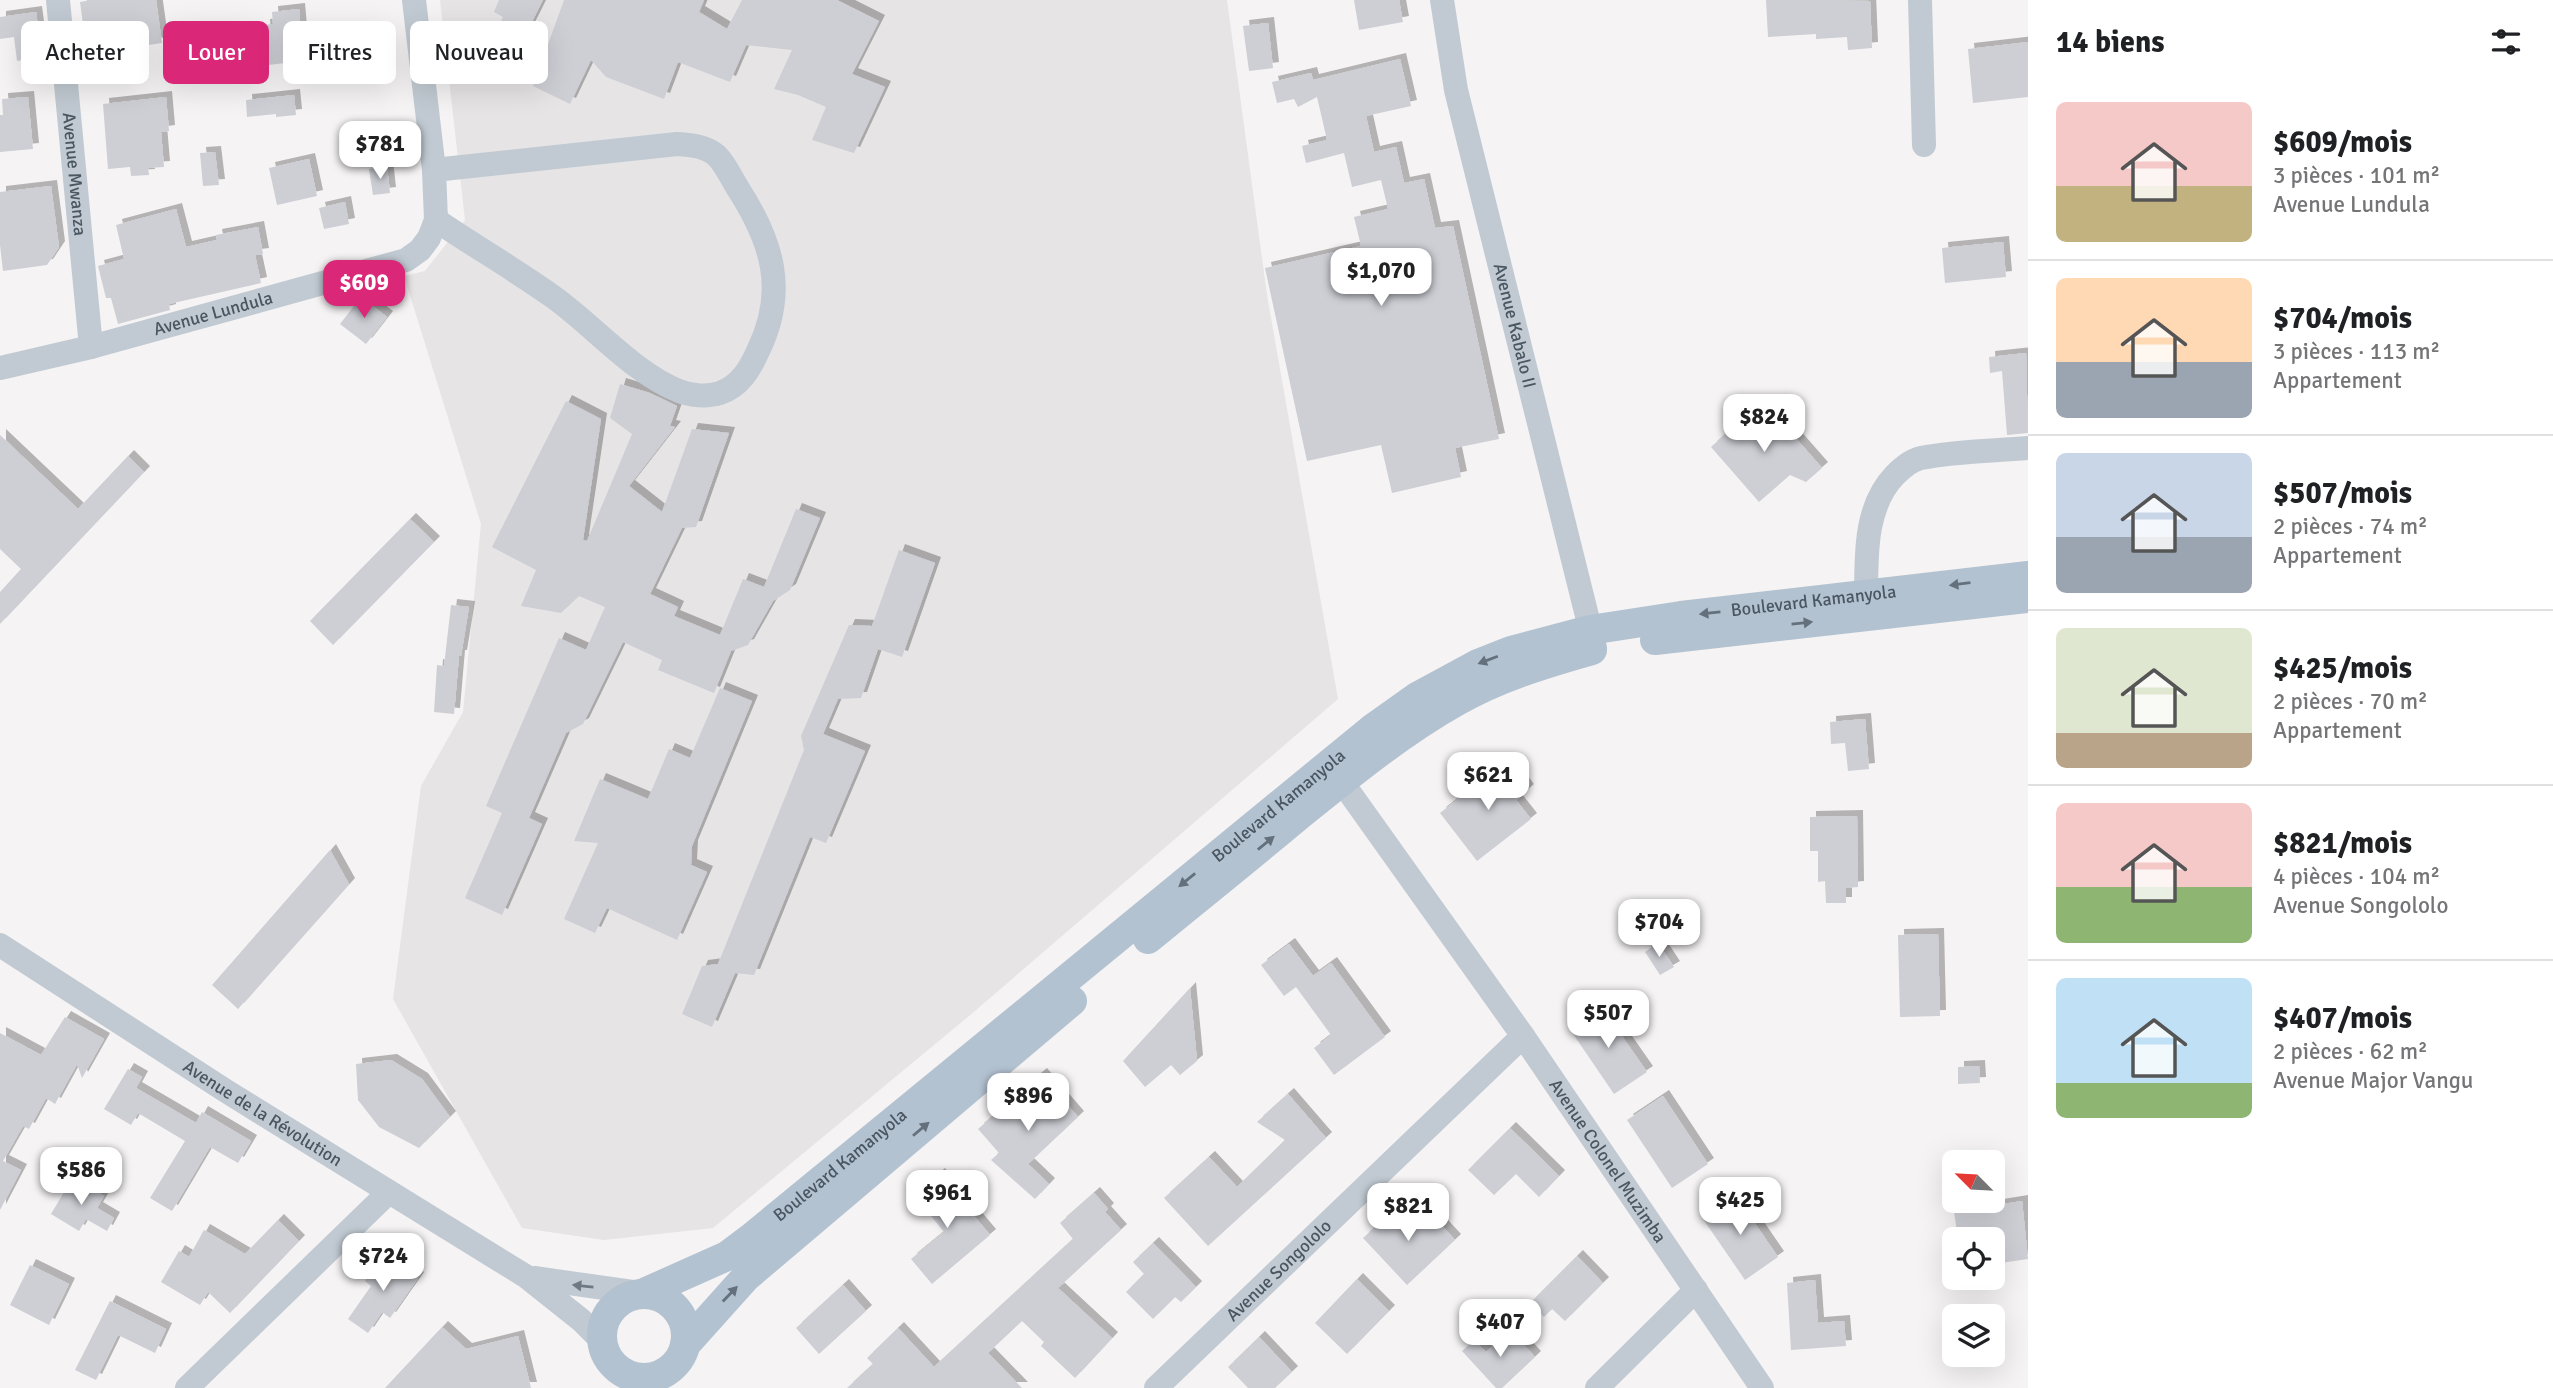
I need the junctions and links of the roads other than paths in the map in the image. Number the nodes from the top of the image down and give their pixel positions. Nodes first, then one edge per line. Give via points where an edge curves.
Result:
1 (58, 0) edge
2 (414, 0) edge
3 (1442, 0) edge
4 (1920, 0) edge
5 (1924, 145) dead end
6 (434, 170) junction
7 (436, 220) junction
8 (91, 347) junction
9 (0, 368) edge
10 (2028, 448) edge
11 (2028, 576) edge
12 (2028, 598) edge
13 (1867, 606) junction
14 (1593, 639) junction
15 (1336, 773) junction
16 (0, 945) edge
17 (1524, 1036) junction
18 (977, 1066) junction
19 (389, 1192) junction
20 (527, 1276) junction
21 (1696, 1290) junction
22 (642, 1293) junction
23 (603, 1342) junction
24 (685, 1345) junction
25 (614, 1378) edge
26 (651, 1382) edge
27 (187, 1388) edge
28 (1156, 1388) edge
29 (1597, 1388) edge
30 (1762, 1388) edge

1 - 8 street, Avenue Mwanza
2 - 6 street
3 - 14 street, Avenue Kabalo II via 1457,90
4 - 5 street
6 - 7 street
6 - 7 street via 697,145 716,155 765,237 775,296 770,320 751,367 734,387 701,396 680,391 655,378 552,296
7 - 8 street, Avenue Lundula via 420,250 406,260
8 - 9 street, Avenue Lundula
10 - 13 street via 1919,458 1903,467 1886,484 1875,506 1869,534
11 -> 13 main road, Boulevard Kamanyola
12 - 13 main road, Boulevard Kamanyola
13 - 14 main road, Boulevard Kamanyola via 1646,640
14 - 15 main road, Boulevard Kamanyola via 1459,700
15 - 17 street, Avenue Colonel Muzimba
15 - 18 main road, Boulevard Kamanyola
16 - 19 street, Avenue de la Révolution
17 - 21 street, Avenue Colonel Muzimba
17 - 28 street, Avenue Songololo
18 - 22 main road, Boulevard Kamanyola via 727,1256
24 -> 18 main road, Boulevard Kamanyola via 755,1269
19 - 20 street, Avenue de la Révolution
19 - 27 street
22 -> 20 street
20 - 23 street
21 - 29 street
21 - 30 street, Avenue Colonel Muzimba
22 - 23 main road via 612,1308 604,1324
22 - 24 main road via 674,1306 686,1328
23 - 25 main road
24 - 26 main road via 675,1365
25 - 26 main road

